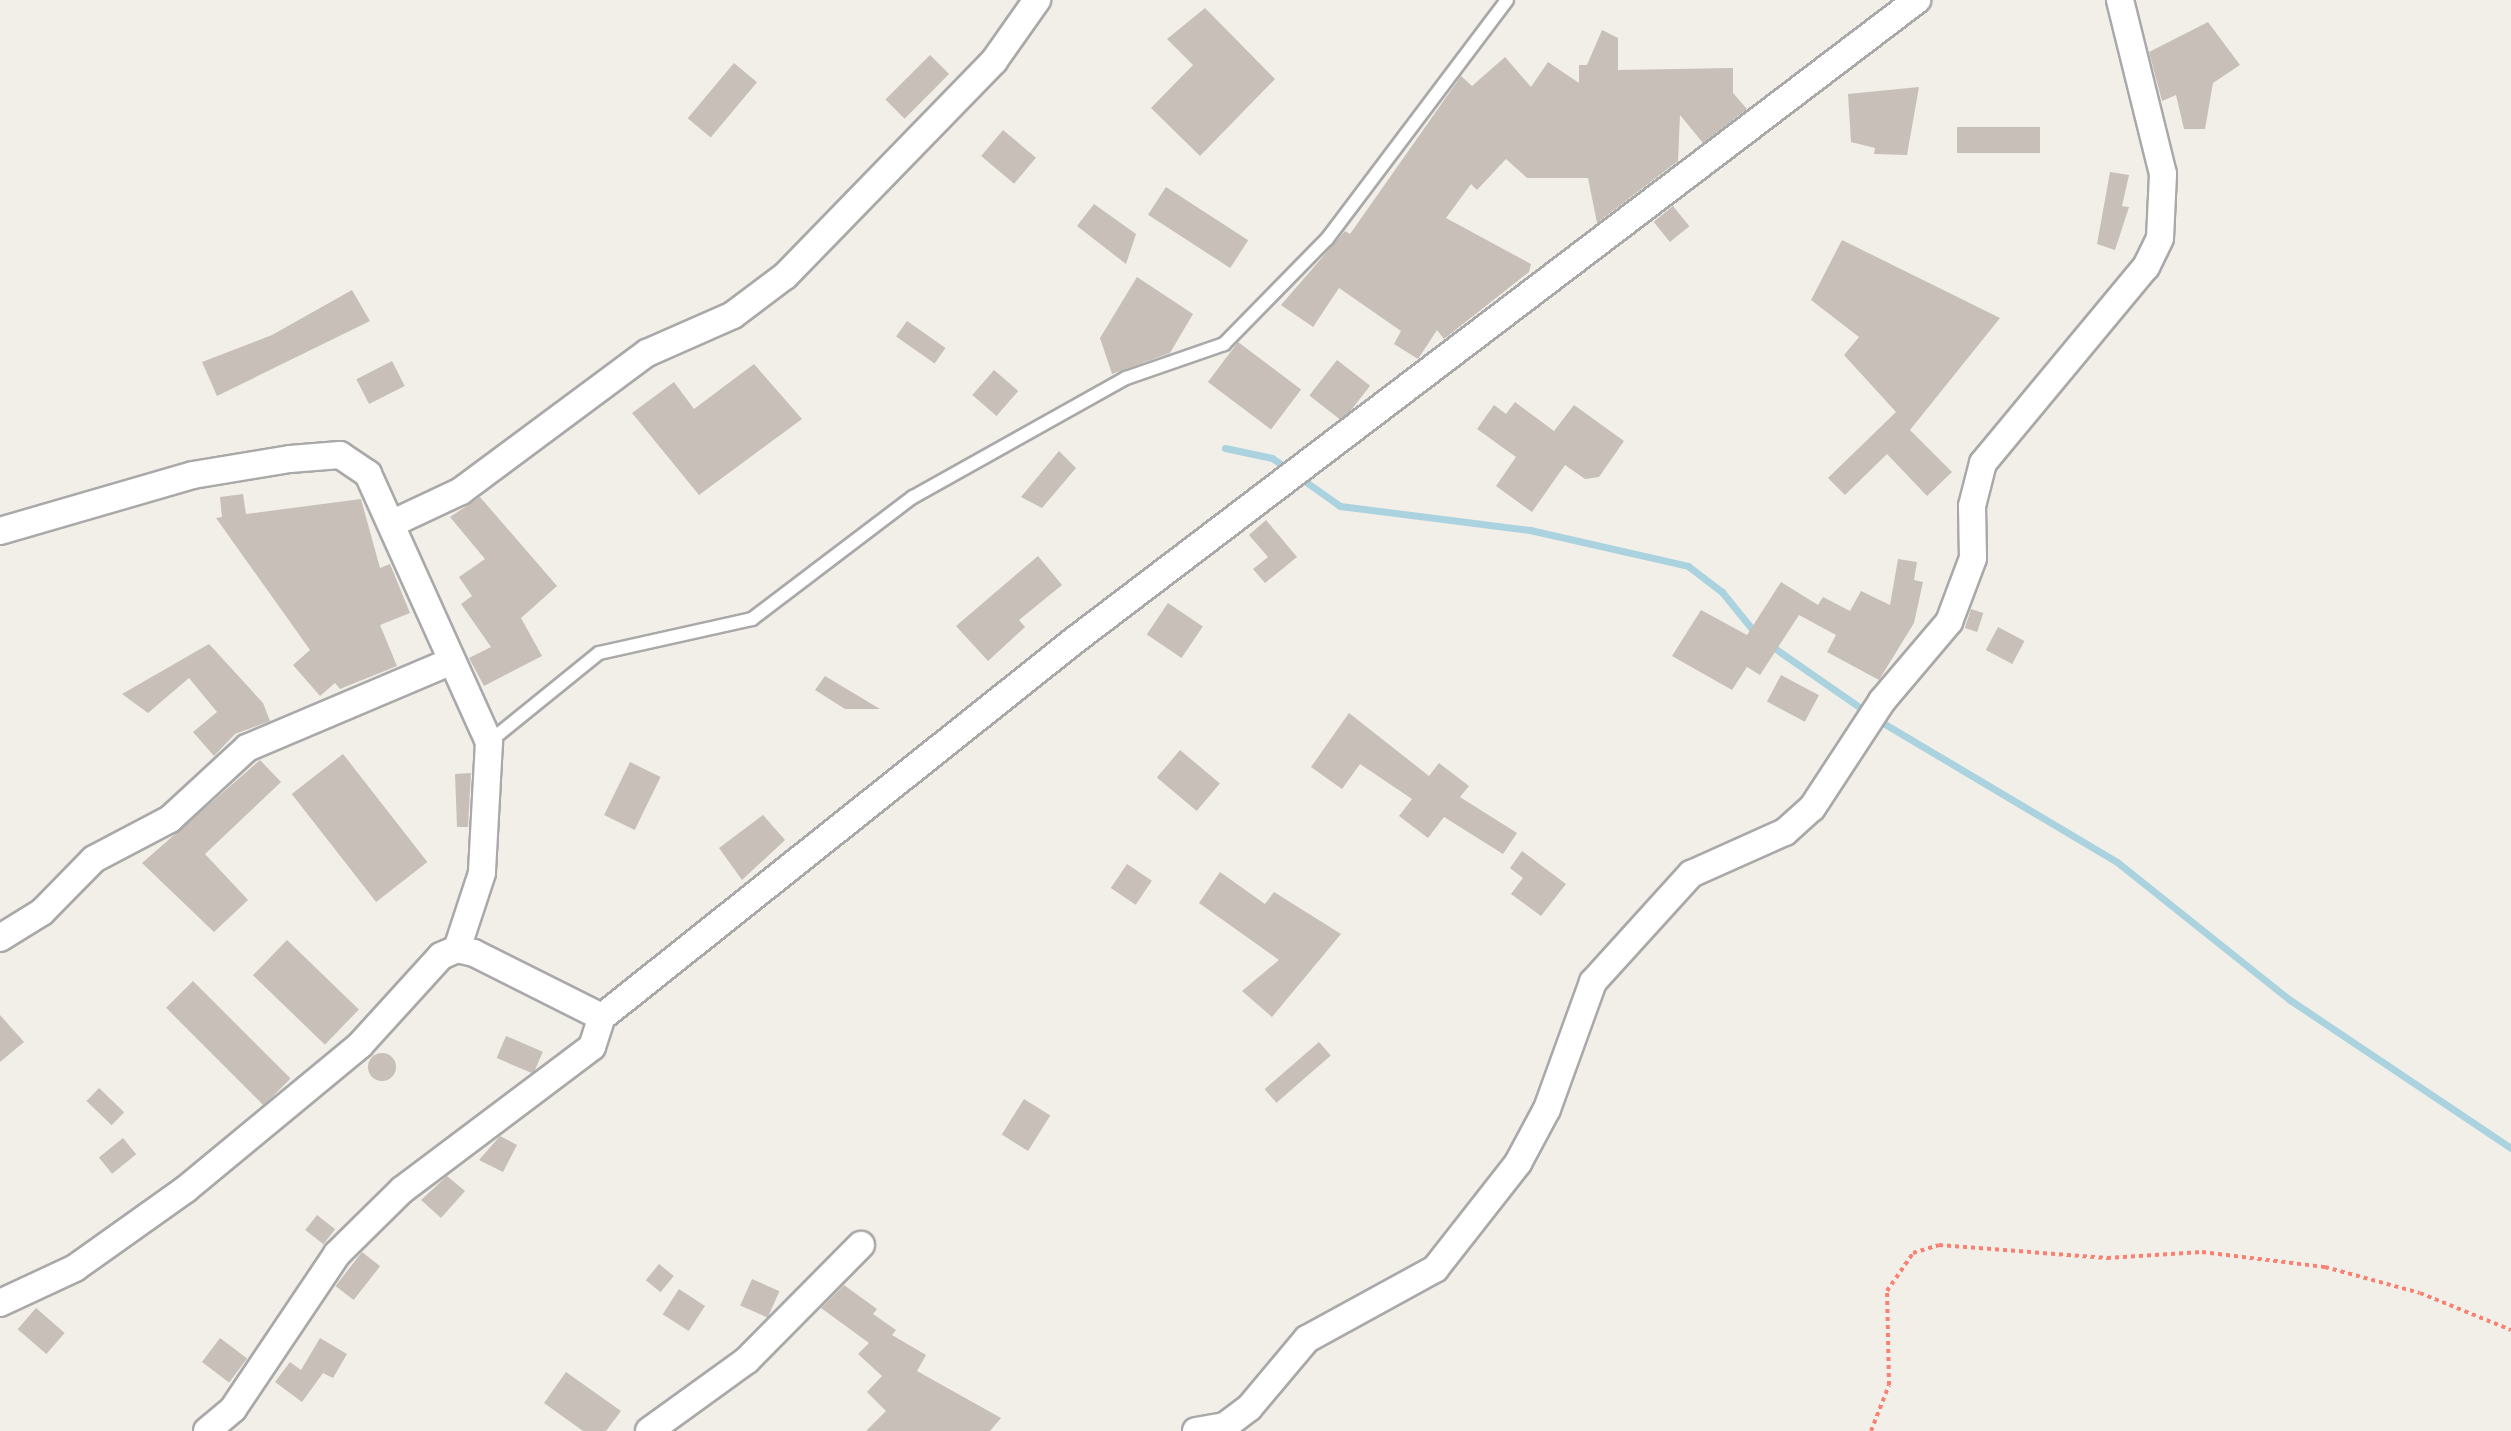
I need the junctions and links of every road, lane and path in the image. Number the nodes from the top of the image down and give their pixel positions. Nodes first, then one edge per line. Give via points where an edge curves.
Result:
1 (1037, 0) edge
2 (1507, 0) edge
3 (1917, 0) edge
4 (2120, 0) edge
5 (391, 524) junction
6 (0, 531) edge
7 (450, 662) junction
8 (489, 742) junction
9 (0, 938) edge
10 (457, 949) junction
11 (602, 1017) junction
12 (861, 1245) dead end
13 (0, 1303) edge
14 (2511, 1330) edge
15 (1224, 1428) edge
16 (207, 1431) edge
17 (649, 1431) edge
18 (1196, 1431) edge
19 (1871, 1431) edge

1 - 5 street via 994,61 785,276 733,315 647,353 461,491
2 - 8 lane via 1327,239 1224,344 1126,378 913,497 752,619 599,653
3 - 11 street via 1075,640
4 - 15 street via 2163,174 2160,238 2146,267 1983,463 1972,506 1973,558 1949,622 1882,701 1812,808 1785,832 1691,874 1593,982 1547,1109 1456,1246 1435,1269 1307,1339
5 - 6 street via 368,474 340,455 193,475
5 - 7 street
7 - 8 street
7 - 9 street via 247,748 170,819 94,859 42,912
8 - 10 street via 482,873
10 - 11 street
10 - 13 street via 296,1102 186,1189 75,1268
11 - 16 street via 592,1047 402,1190 337,1254 233,1409
12 - 17 street via 747,1360
14 - 19 path via 2420,1293 2325,1267 2202,1252 2107,1258 1939,1245 1913,1253 1887,1291 1889,1385
15 - 18 street

